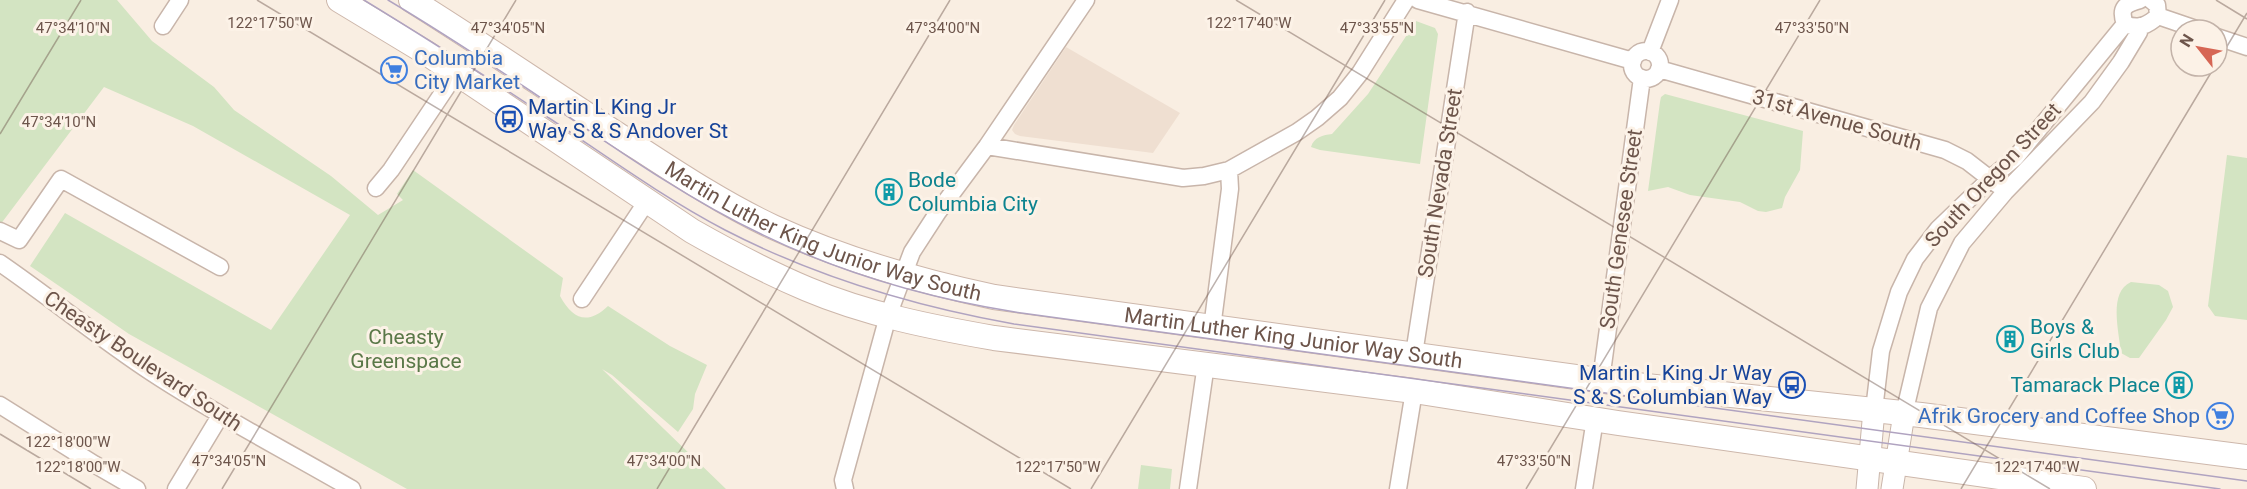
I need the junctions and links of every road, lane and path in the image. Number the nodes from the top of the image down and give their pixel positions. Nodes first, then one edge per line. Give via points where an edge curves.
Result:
1 (180, 0) edge
2 (339, 0) edge
3 (411, 0) edge
4 (1086, 0) edge
5 (1406, 0) edge
6 (1418, 0) edge
7 (1670, 0) edge
8 (2110, 0) edge
9 (2133, 3) edge
10 (2155, 8) edge
11 (1467, 12) junction
12 (2175, 18) edge
13 (2132, 25) junction
14 (164, 26) dead end
15 (2229, 41) edge
16 (2247, 47) edge
17 (1650, 52) junction
18 (1633, 61) junction
19 (1659, 69) junction
20 (456, 73) junction
21 (1642, 78) junction
22 (987, 146) junction
23 (1229, 170) junction
24 (1991, 178) junction
25 (376, 188) dead end
26 (2005, 192) junction
27 (647, 201) junction
28 (0, 231) edge
29 (0, 263) edge
30 (220, 267) dead end
31 (903, 275) junction
32 (582, 299) dead end
33 (888, 316) junction
34 (1212, 328) junction
35 (1414, 354) junction
36 (1206, 364) junction
37 (1601, 380) junction
38 (1414, 391) junction
39 (0, 405) edge
40 (1874, 410) junction
41 (1904, 414) junction
42 (220, 416) junction
43 (1595, 419) junction
44 (1871, 458) junction
45 (2247, 458) edge
46 (1896, 462) junction
47 (137, 489) edge
48 (176, 489) edge
49 (352, 489) edge
50 (845, 489) edge
51 (1188, 489) edge
52 (1398, 489) edge
53 (1584, 489) edge
54 (1867, 489) edge
55 (1892, 489) edge
56 (2084, 489) edge

1 - 14 street
2 - 20 main road, Martin Luther King Junior Way South
3 - 31 main road, Martin Luther King Junior Way South via 737,208 798,237
4 - 22 street
5 - 23 street via 1340,98 1297,132
6 - 11 street
7 - 17 street
8 - 9 street
9 - 13 street via 2121,15
10 - 12 street
10 - 13 street via 2148,25
11 - 18 street
11 - 35 street, South Nevada Street
13 - 24 street, South Oregon Street via 2022,150
13 - 26 street, South Oregon Street via 2139,32 2092,102
15 - 16 street
17 - 18 street via 1641,52
17 - 19 street via 1659,61
18 - 21 street via 1633,70
19 - 21 street via 1650,78
19 - 24 street, 31st Avenue South via 1945,150
20 - 25 street
20 - 27 main road, Martin Luther King Junior Way South
21 - 37 street, South Genesee Street
22 - 23 street via 1183,178
22 - 31 street via 938,212 912,252
23 - 34 street via 1230,189
24 - 26 street, 31st Avenue South
24 - 40 street, South Oregon Street via 1938,229 1915,259 1899,292 1881,351
26 - 41 street, South Oregon Street via 1962,243 1929,308
27 - 32 street
27 - 33 main road, Martin Luther King Junior Way South via 736,256 808,290
28 - 30 street via 19,240 61,179
29 - 42 street, Cheasty Boulevard South via 83,326
31 - 33 street
31 - 34 main road, Martin Luther King Junior Way South via 994,297
33 - 36 main road, Martin Luther King Junior Way South via 994,338
33 - 50 street via 843,480
34 - 35 main road, Martin Luther King Junior Way South
35 - 37 main road, Martin Luther King Junior Way South
36 - 38 main road, Martin Luther King Junior Way South
36 - 51 street
37 - 40 main road, Martin Luther King Junior Way South
38 - 43 main road, Martin Luther King Junior Way South
38 - 52 street
39 - 47 street
40 - 41 main road, Martin Luther King Junior Way South
40 - 44 street
41 - 45 main road, Martin Luther King Junior Way South
41 - 46 street
42 - 48 street
42 - 49 street, Cheasty Boulevard South
43 - 44 main road, Martin Luther King Junior Way South
43 - 53 street
44 - 46 main road, Martin Luther King Junior Way South
44 - 54 street
46 - 55 street
46 - 56 main road, Martin Luther King Junior Way South

